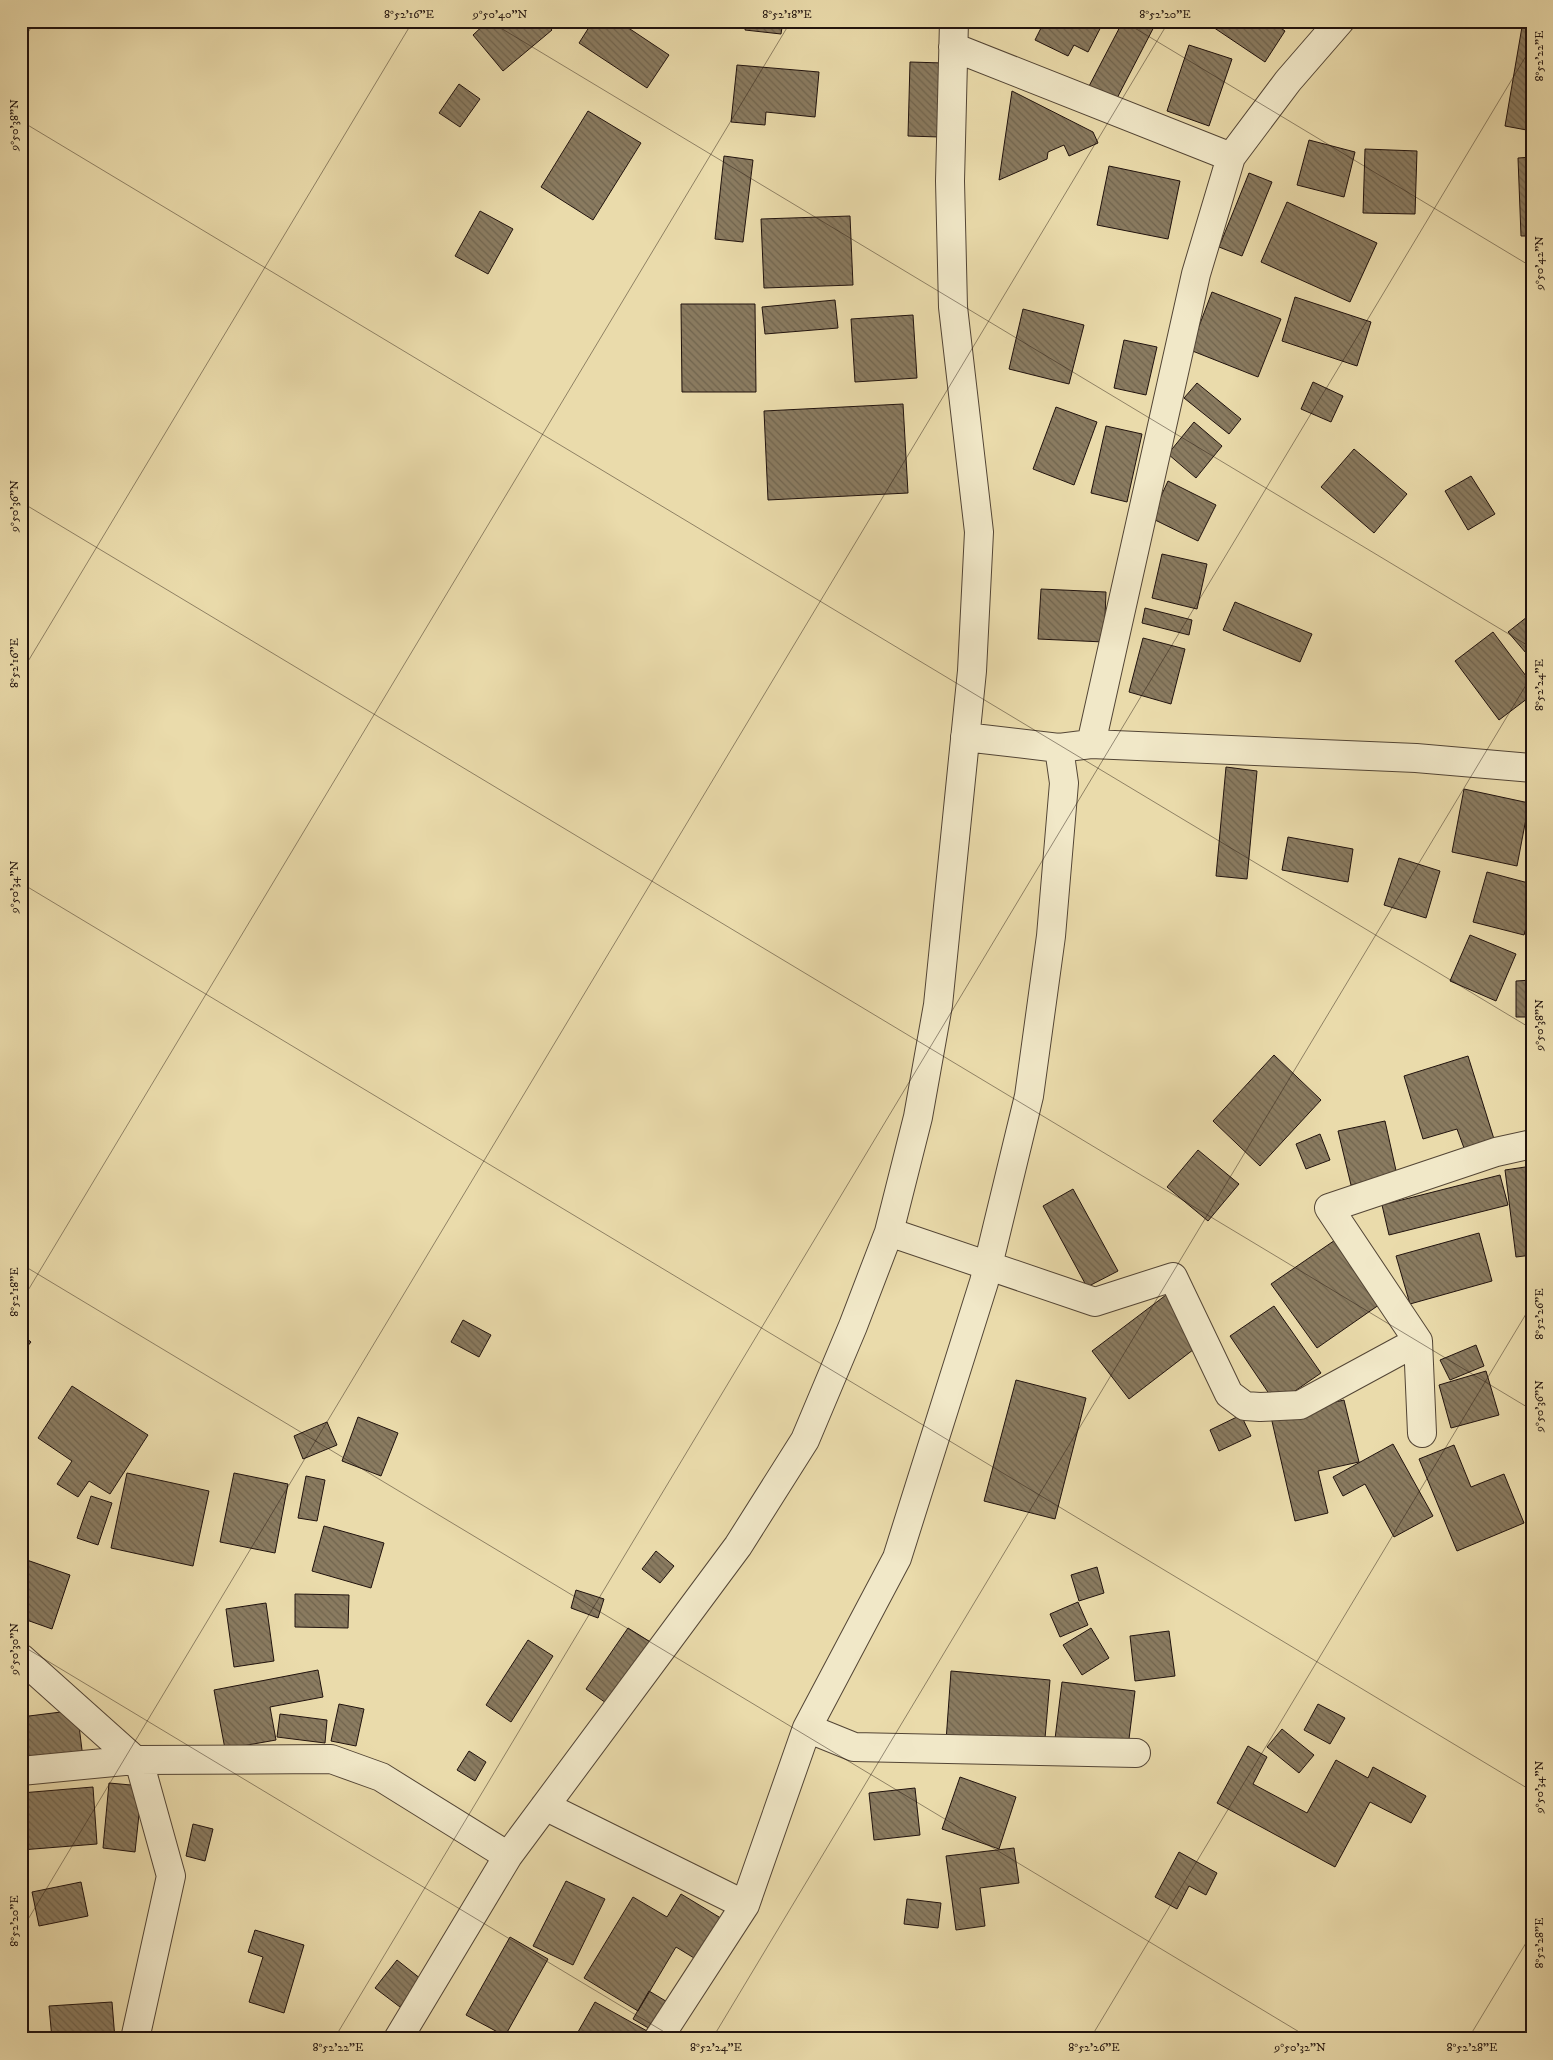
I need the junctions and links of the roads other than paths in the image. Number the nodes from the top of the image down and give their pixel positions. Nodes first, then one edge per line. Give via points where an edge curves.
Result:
1 (1340, 21) edge
2 (954, 34) edge
3 (1231, 157) junction
4 (965, 737) junction
5 (1091, 744) junction
6 (1059, 748) junction
7 (1532, 768) edge
8 (1532, 1144) edge
9 (889, 1232) junction
10 (988, 1266) junction
11 (1418, 1341) junction
12 (1422, 1433) dead end
13 (21, 1658) edge
14 (807, 1728) junction
15 (1136, 1753) dead end
16 (137, 1761) junction
17 (21, 1771) edge
18 (545, 1806) junction
19 (508, 1856) junction
20 (745, 1905) junction
21 (135, 2039) edge
22 (398, 2039) edge
23 (658, 2039) edge

1 - 3 street via 1288,81
2 - 3 street
2 - 4 street via 950,181 953,307 979,532
3 - 5 street via 1196,274
4 - 6 street
4 - 9 street via 938,1005 918,1117
5 - 6 street
5 - 7 street via 1416,758
6 - 10 street via 1064,782 1052,936 1029,1096
8 - 11 street via 1496,1152 1329,1208
9 - 10 street
9 - 18 street via 805,1440 738,1546
10 - 11 street via 1096,1302 1173,1277 1229,1394 1245,1406 1300,1405
10 - 14 street via 897,1558
11 - 12 street
13 - 16 street
14 - 15 street via 854,1747
14 - 20 street
16 - 17 street
16 - 19 street via 331,1759 381,1777
16 - 21 street via 171,1876
18 - 19 street
18 - 20 street
19 - 22 street
20 - 23 street

